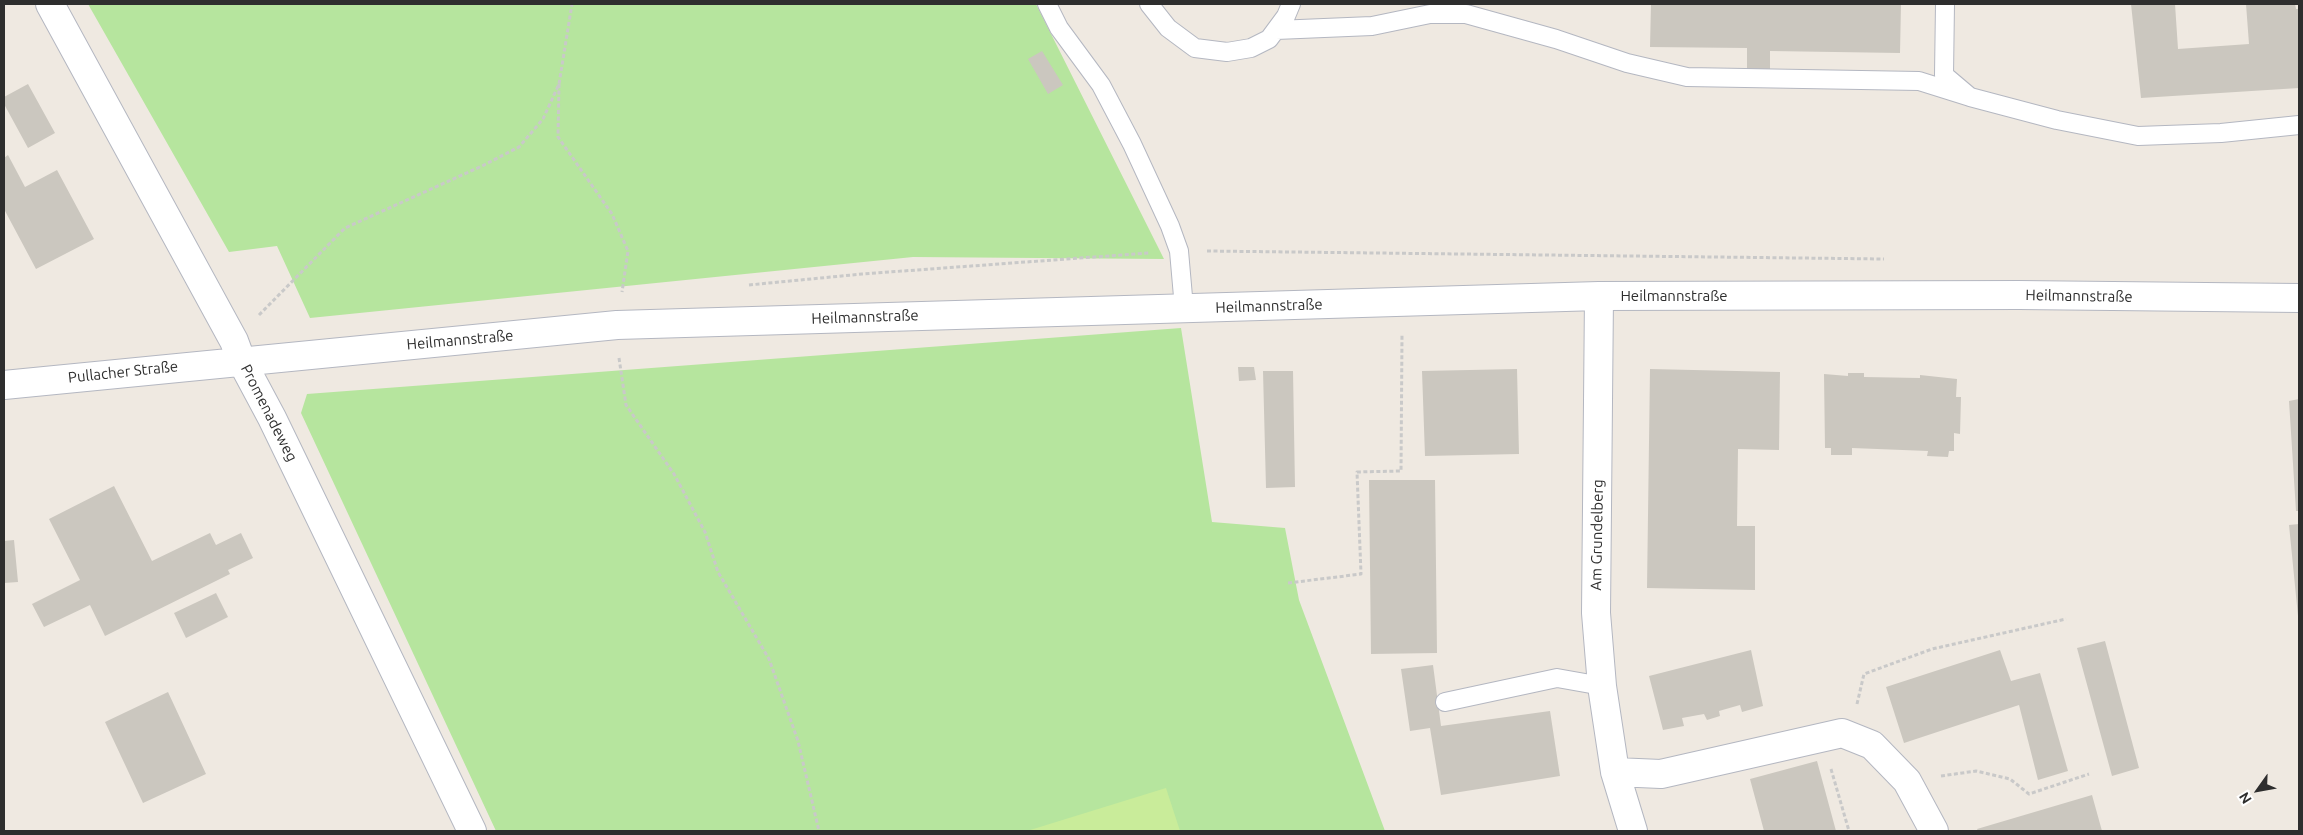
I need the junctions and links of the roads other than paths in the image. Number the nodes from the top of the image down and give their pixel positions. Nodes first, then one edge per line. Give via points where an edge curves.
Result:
1 (50, 4) edge
2 (1047, 4) edge
3 (1149, 4) edge
4 (1291, 4) edge
5 (1945, 4) edge
6 (1276, 30) junction
7 (1970, 97) junction
8 (2299, 125) edge
9 (1599, 296) junction
10 (2299, 298) edge
11 (1184, 308) junction
12 (238, 351) junction
13 (4, 385) edge
14 (1602, 686) junction
15 (1445, 702) dead end
16 (1616, 772) junction
17 (472, 831) edge
18 (1633, 831) edge
19 (1934, 831) edge

1 - 12 street, Promenadeweg
2 - 11 lane via 1059,28 1101,85 1170,226 1178,251
3 - 6 lane via 1168,28 1195,48 1227,52 1251,48 1269,39
4 - 6 lane
5 - 7 lane via 1944,75
6 - 7 lane via 1372,26 1430,14 1466,14 1627,63 1687,77 1919,81
7 - 8 lane via 2057,120 2138,136 2221,133
9 - 10 street, Heilmannstraße
9 - 11 street, Heilmannstraße
9 - 14 street, Am Grundelberg via 1596,613
11 - 12 street, Heilmannstraße via 617,325
12 - 13 street, Pullacher Straße
12 - 17 street, Promenadeweg
14 - 15 lane via 1557,678
14 - 16 street, Am Grundelberg
16 - 18 street, Am Grundelberg
16 - 19 street via 1661,774 1832,735 1872,745 1908,781

